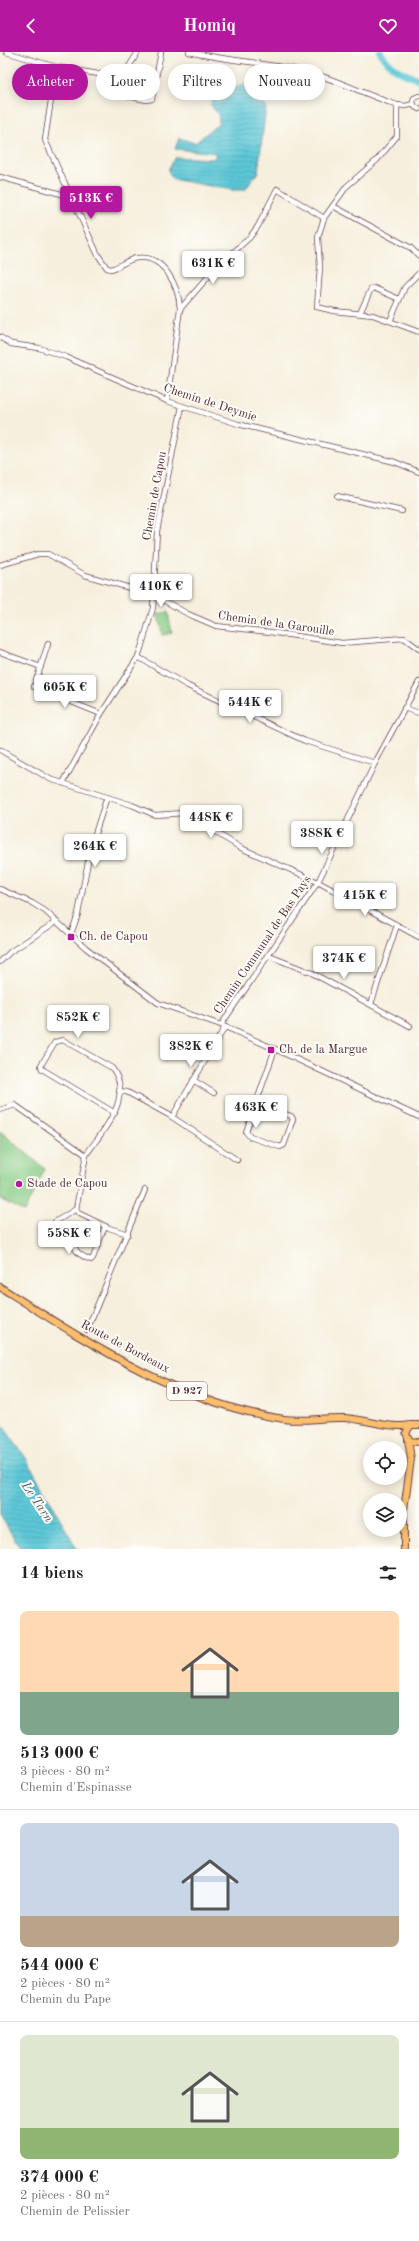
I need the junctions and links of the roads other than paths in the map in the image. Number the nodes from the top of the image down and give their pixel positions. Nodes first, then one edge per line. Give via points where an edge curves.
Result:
1 (6, 52) edge
2 (138, 52) edge
3 (161, 52) edge
4 (189, 52) edge
5 (46, 64) edge
6 (132, 64) edge
7 (159, 64) edge
8 (419, 96) edge
9 (51, 100) edge
10 (413, 104) junction
11 (397, 105) junction
12 (419, 109) edge
13 (0, 177) edge
14 (72, 198) junction
15 (332, 206) junction
16 (324, 218) junction
17 (419, 256) edge
18 (419, 273) edge
19 (399, 299) junction
20 (180, 309) junction
21 (360, 313) junction
22 (390, 321) junction
23 (419, 332) edge
24 (0, 337) edge
25 (167, 401) junction
26 (182, 406) junction
27 (419, 472) edge
28 (337, 496) dead end
29 (402, 511) dead end
30 (0, 566) edge
31 (154, 595) junction
32 (48, 644) dead end
33 (419, 649) edge
34 (0, 652) edge
35 (138, 657) junction
36 (41, 667) junction
37 (419, 682) edge
38 (404, 708) junction
39 (419, 713) edge
40 (101, 714) junction
41 (0, 750) edge
42 (375, 763) junction
43 (63, 783) junction
44 (107, 797) junction
45 (318, 882) junction
46 (0, 889) edge
47 (57, 921) junction
48 (397, 925) junction
49 (72, 934) junction
50 (419, 937) edge
51 (268, 956) junction
52 (0, 962) edge
53 (371, 1004) junction
54 (223, 1026) junction
55 (410, 1026) dead end
56 (275, 1049) junction
57 (193, 1080) junction
58 (119, 1091) junction
59 (214, 1093) dead end
60 (257, 1104) junction
61 (0, 1110) edge
62 (115, 1113) junction
63 (172, 1117) junction
64 (419, 1117) edge
65 (86, 1155) junction
66 (237, 1160) dead end
67 (145, 1190) dead end
68 (76, 1209) junction
69 (105, 1226) junction
70 (128, 1234) junction
71 (0, 1286) edge
72 (87, 1330) dead end
73 (419, 1419) edge
74 (389, 1425) junction
75 (414, 1425) edge
76 (407, 1438) junction
77 (419, 1443) edge
78 (411, 1459) junction
79 (404, 1549) edge

1 - 5 street
2 - 6 street
3 - 7 street
4 - 11 street via 312,74
8 - 10 street via 414,98
9 - 14 street via 45,140
10 - 11 street
10 - 12 street
11 - 15 street via 397,136 377,160 347,186
13 - 14 street
14 - 20 street via 98,255 107,268 115,268 137,258 156,262 177,288
15 - 16 street
15 - 17 street via 411,248
16 - 20 street via 277,189 250,237 215,270
16 - 21 street via 318,237 320,267 317,307
18 - 19 street via 405,287
19 - 21 street via 371,289
19 - 22 street
20 - 25 street
21 - 22 street
22 - 23 street
24 - 25 street, Chemin de Deymie via 11,344 39,348 66,357
25 - 26 street, Chemin de Deymie
26 - 27 street, Chemin de Deymie via 238,424 395,462
26 - 31 street, Chemin de Capou via 157,531
28 - 29 street
30 - 31 street, Chemin de la Garouille via 38,554 48,554 84,574
31 - 33 street, Chemin de la Garouille via 209,625 342,643 404,638
31 - 35 street, Chemin de Capou via 153,608
32 - 36 street
34 - 36 street
35 - 40 street, Chemin de Capou
35 - 42 street via 188,686 305,740
36 - 40 street via 34,687
37 - 38 street, Chemin Communal de Bas Pays
38 - 39 street
38 - 42 street, Chemin Communal de Bas Pays
40 - 43 street, Chemin de Capou
41 - 43 street via 50,779
42 - 45 street, Chemin Communal de Bas Pays
43 - 44 street
44 - 45 street via 155,815 184,813 241,848
44 - 49 street via 91,846
45 - 48 street
45 - 51 street, Chemin Communal de Bas Pays
46 - 47 street via 32,903
47 - 49 street
47 - 52 street via 10,952
48 - 50 street
48 - 53 street
49 - 54 street via 158,1003
51 - 53 street via 295,966
51 - 54 street, Chemin Communal de Bas Pays
53 - 55 street
54 - 56 street
54 - 57 street, Chemin Communal de Bas Pays
56 - 60 street
56 - 64 street
57 - 59 street
57 - 63 street, Chemin Communal de Bas Pays
58 - 62 street via 119,1105
58 - 62 street via 116,1073 112,1068 62,1040 55,1042 41,1065 47,1073
58 - 63 street via 127,1092
60 - 60 street via 293,1118 284,1145 280,1147 250,1137 246,1132
61 - 65 street via 15,1106
62 - 65 street
63 - 66 street
65 - 68 street
67 - 70 street
68 - 69 street via 78,1213
68 - 69 street via 55,1222 57,1226 72,1234 78,1254 91,1260 93,1258
69 - 70 street
70 - 72 street
71 - 74 main road, Route de Bordeaux / D 927 via 97,1347 164,1381 212,1401 283,1419 350,1418
73 - 75 main road
74 - 75 main road, Route de Bordeaux / D 927
74 - 76 main road, Route de Bordeaux / D 927
75 - 76 main road via 407,1429
76 - 77 main road via 413,1443
76 - 78 main road
77 - 78 main road
78 - 79 main road via 404,1510

